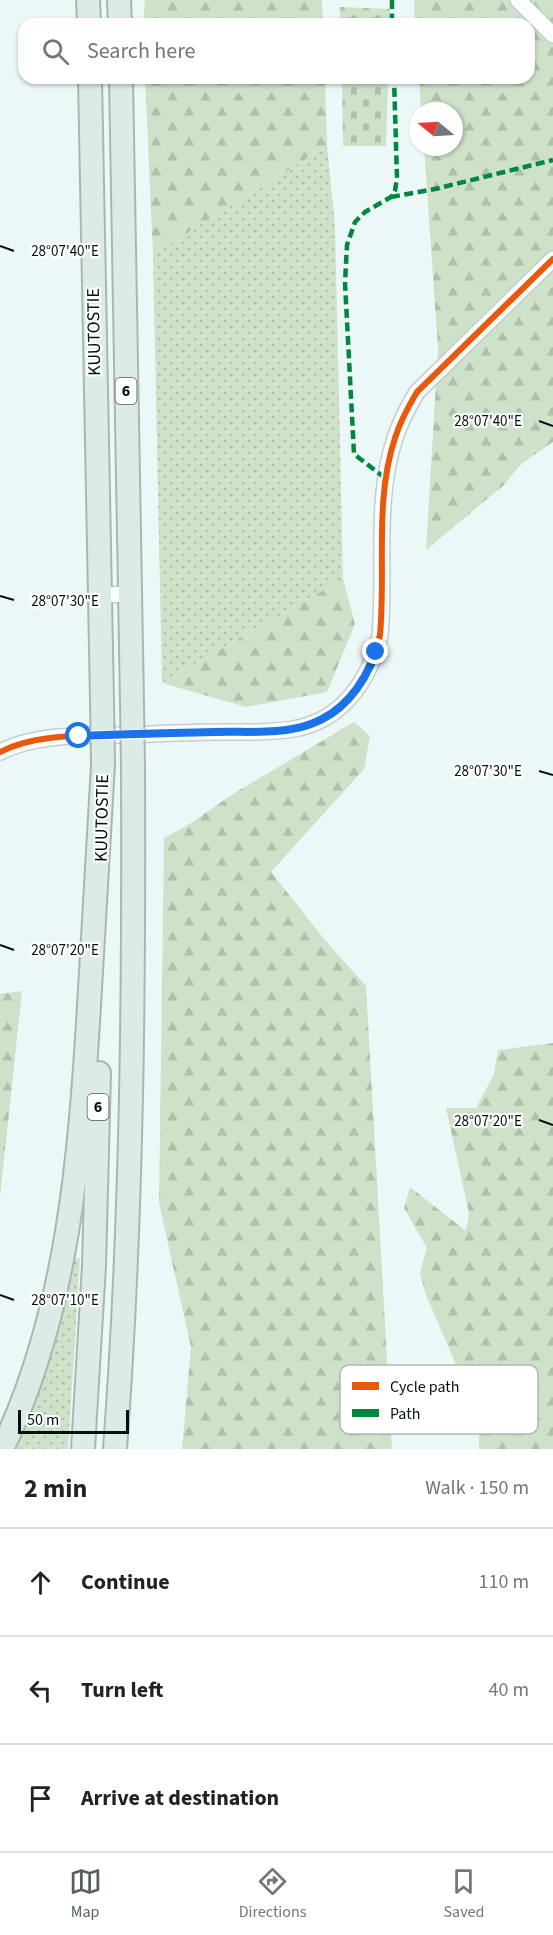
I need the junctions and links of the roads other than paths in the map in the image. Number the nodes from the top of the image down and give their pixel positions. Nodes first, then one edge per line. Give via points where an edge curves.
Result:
1 (88, 0) edge
2 (119, 0) edge
3 (518, 0) edge
4 (89, 18) edge
5 (120, 18) edge
6 (553, 35) edge
7 (90, 84) edge
8 (120, 84) edge
9 (553, 260) edge
10 (130, 594) junction
11 (100, 595) junction
12 (0, 752) edge
13 (103, 765) junction
14 (116, 1448) edge
15 (2, 1449) edge
16 (83, 1449) edge

1 - 4 highway
2 - 5 highway
3 - 6 street
7 - 11 highway, KUUTOSTIE / 6
8 - 10 highway, KUUTOSTIE / 6
9 - 12 street via 417,392 405,413 394,438 385,488 378,644 368,673 343,706 312,724 287,730 79,736 22,743
10 - 11 street
10 - 14 highway, KUUTOSTIE / 6, bridge via 134,956
11 - 13 highway, KUUTOSTIE / 6, bridge
13 - 15 highway via 77,1159 57,1290 35,1370
13 - 16 highway, KUUTOSTIE / 6 via 94,1266

